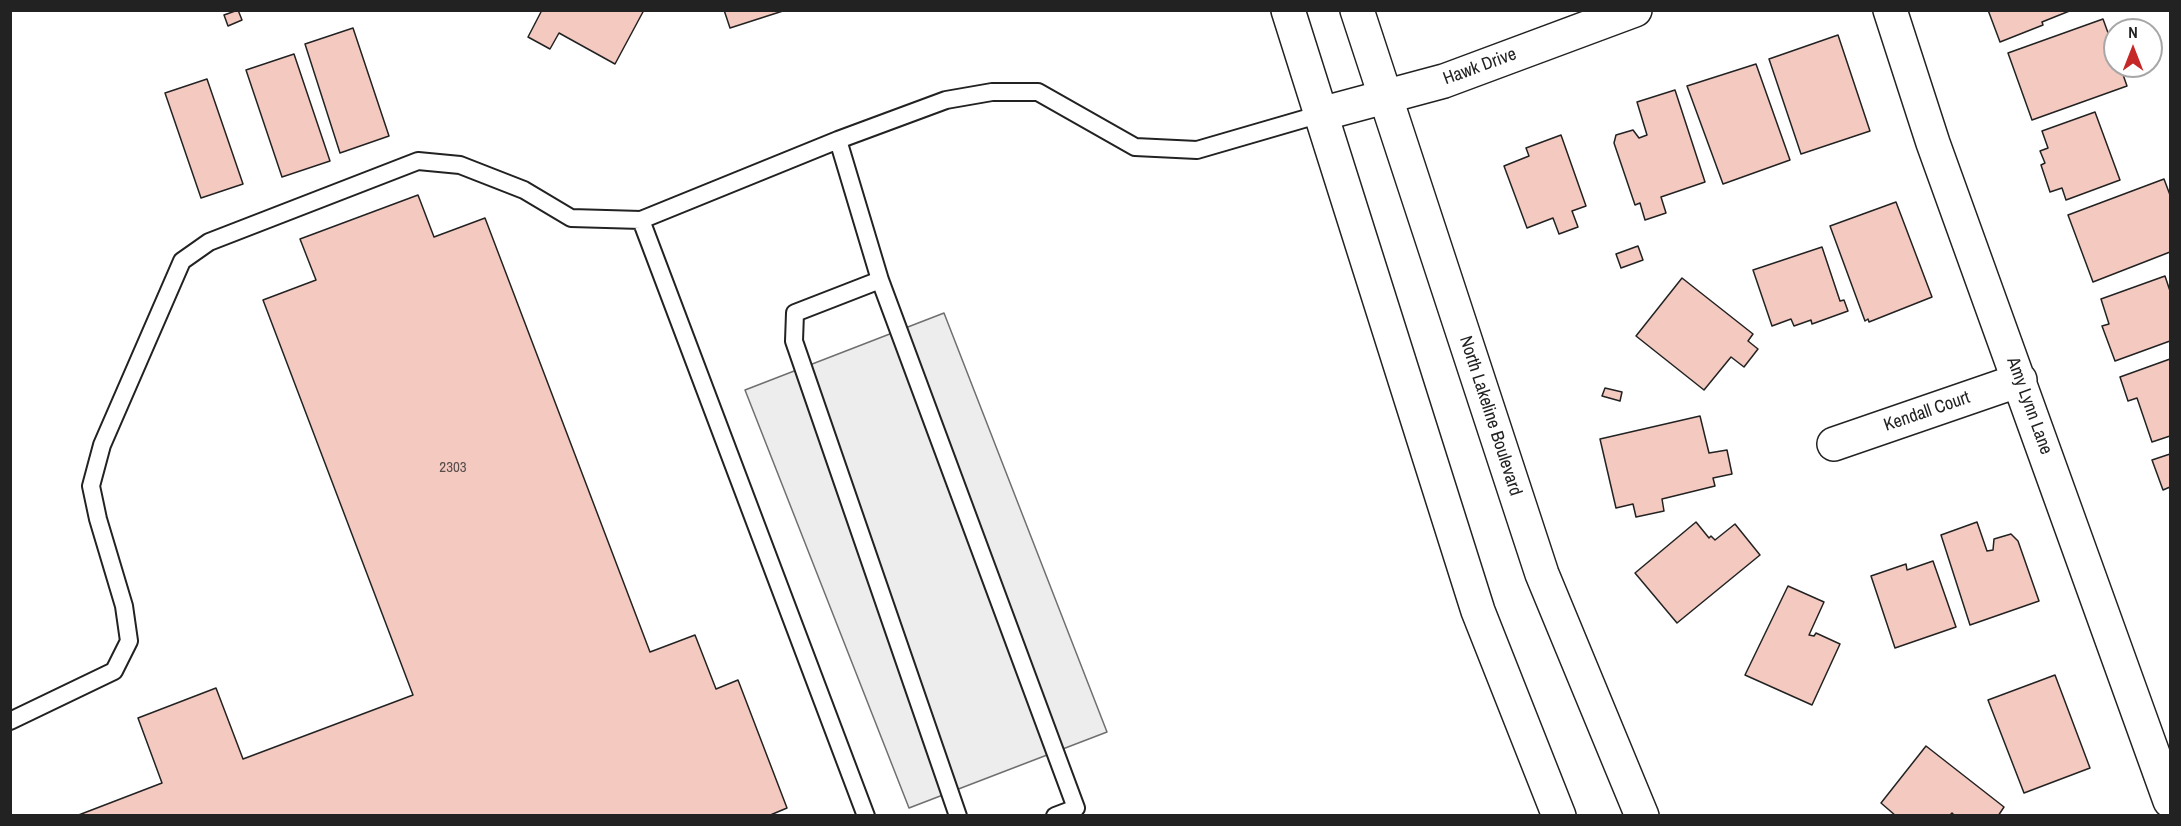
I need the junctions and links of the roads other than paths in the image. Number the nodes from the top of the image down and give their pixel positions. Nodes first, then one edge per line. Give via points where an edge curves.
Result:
1 (1288, 10) edge
2 (1357, 10) edge
3 (1635, 10) edge
4 (1890, 10) edge
5 (1384, 97) junction
6 (1321, 114) junction
7 (838, 140) junction
8 (641, 220) junction
9 (880, 280) junction
10 (2020, 380) junction
11 (1834, 444) dead end
12 (10, 721) edge
13 (2170, 801) edge
14 (866, 816) edge
15 (958, 816) edge
16 (1055, 816) edge
17 (1559, 816) edge
18 (1642, 816) edge

1 - 6 main road
2 - 5 main road, North Lakeline Boulevard
3 - 5 main road, Hawk Drive via 1443,81
4 - 10 main road, Amy Lynn Lane via 1933,143
5 - 6 main road, Hawk Drive
5 - 18 main road, North Lakeline Boulevard via 1542,574
6 - 7 lane via 1197,150 1135,147 1038,92 992,92 946,100
6 - 17 main road via 1478,611
7 - 8 lane
7 - 9 lane
8 - 12 lane via 571,218 524,190 460,165 418,161 210,242 182,261 102,445 91,486 124,606 129,641 114,671
8 - 14 lane
9 - 15 lane via 795,313 794,340
9 - 16 lane via 1076,808
10 - 11 main road, Kendall Court
10 - 13 main road, Amy Lynn Lane

